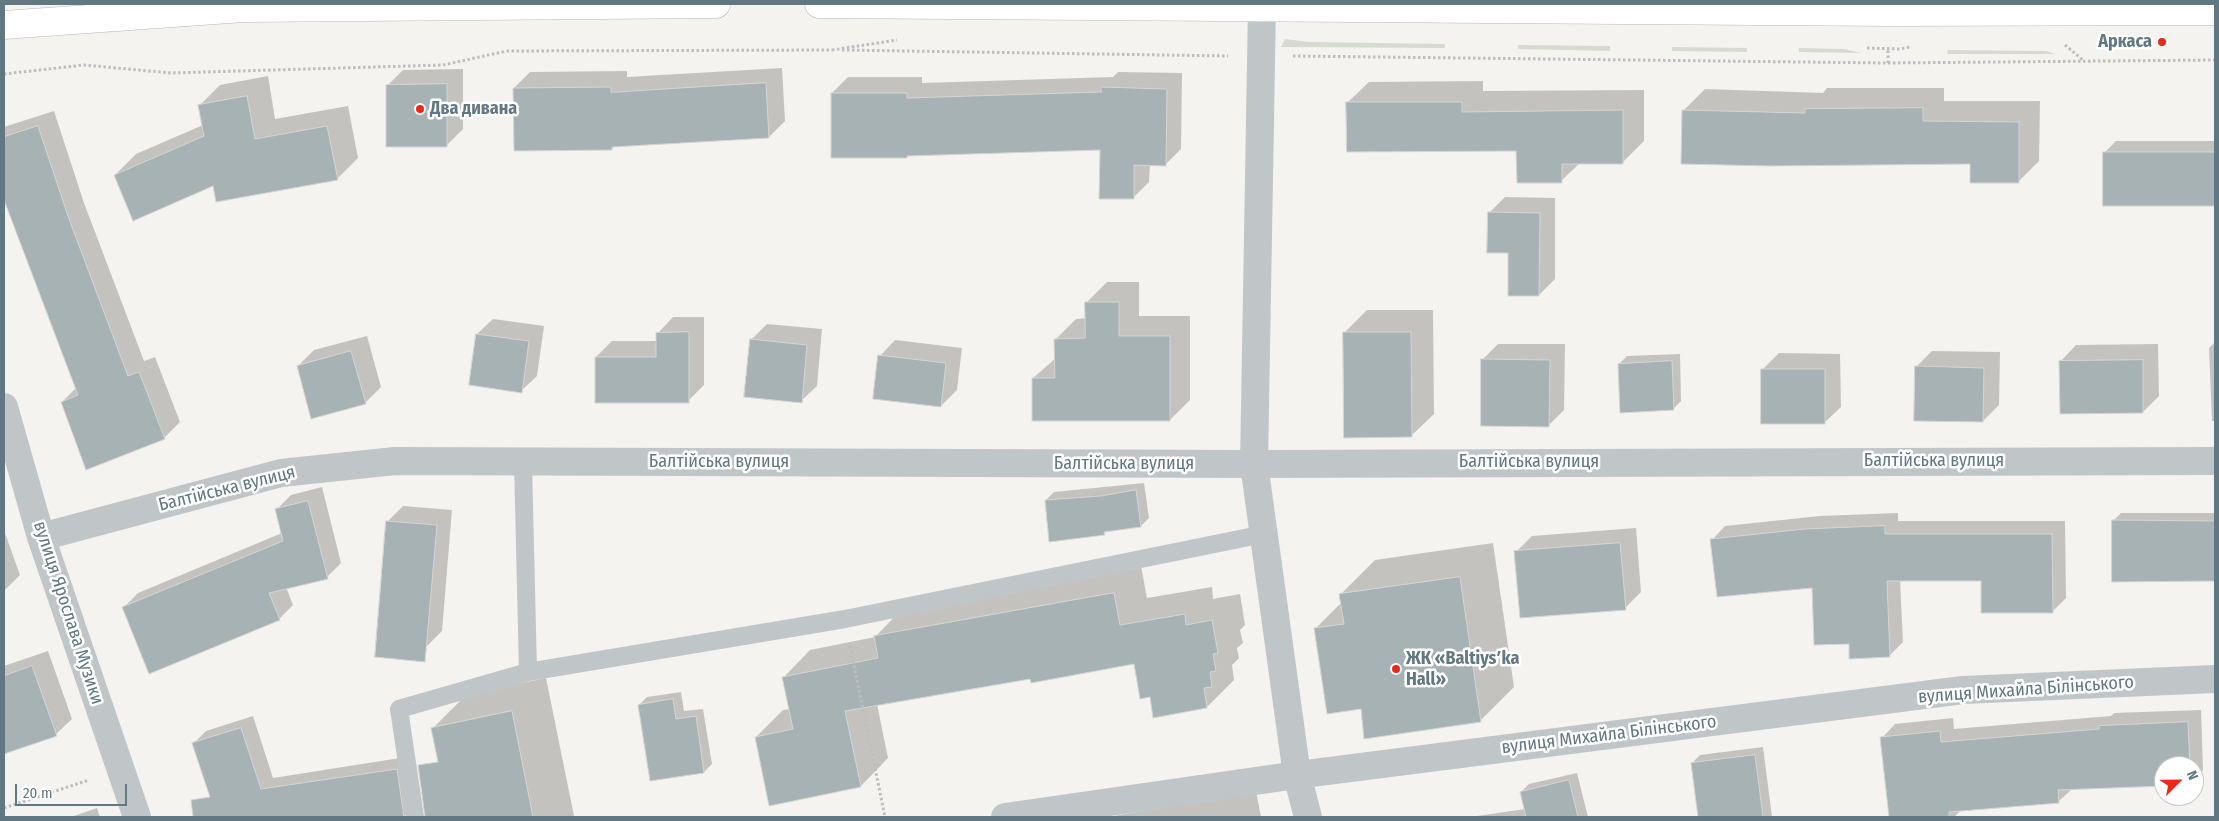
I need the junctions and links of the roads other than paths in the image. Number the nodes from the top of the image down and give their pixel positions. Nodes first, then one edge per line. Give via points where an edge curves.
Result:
1 (716, 4) edge
2 (819, 4) edge
3 (1262, 6) junction
4 (2215, 11) edge
5 (4, 25) edge
6 (4, 407) edge
7 (2215, 461) edge
8 (524, 462) junction
9 (1254, 464) junction
10 (1264, 534) junction
11 (41, 537) junction
12 (528, 672) junction
13 (2215, 679) edge
14 (1297, 775) junction
15 (137, 817) edge
16 (415, 817) edge
17 (1005, 817) edge
18 (1308, 817) edge

1 - 5 main road via 243,8
2 - 3 main road
3 - 4 main road via 1882,12
3 - 9 street
6 - 11 street, вулиця Ярослава Музики
7 - 9 street, Балтійська вулиця
8 - 9 street, Балтійська вулиця
8 - 11 street, Балтійська вулиця via 395,461 281,473
8 - 12 lane
9 - 10 street
10 - 12 lane via 845,619
10 - 14 street
11 - 15 street, вулиця Ярослава Музики
12 - 16 lane via 399,709
13 - 14 street, вулиця Михайла Білінського via 1964,690
14 - 17 street, вулиця Михайла Білінського
14 - 18 street

